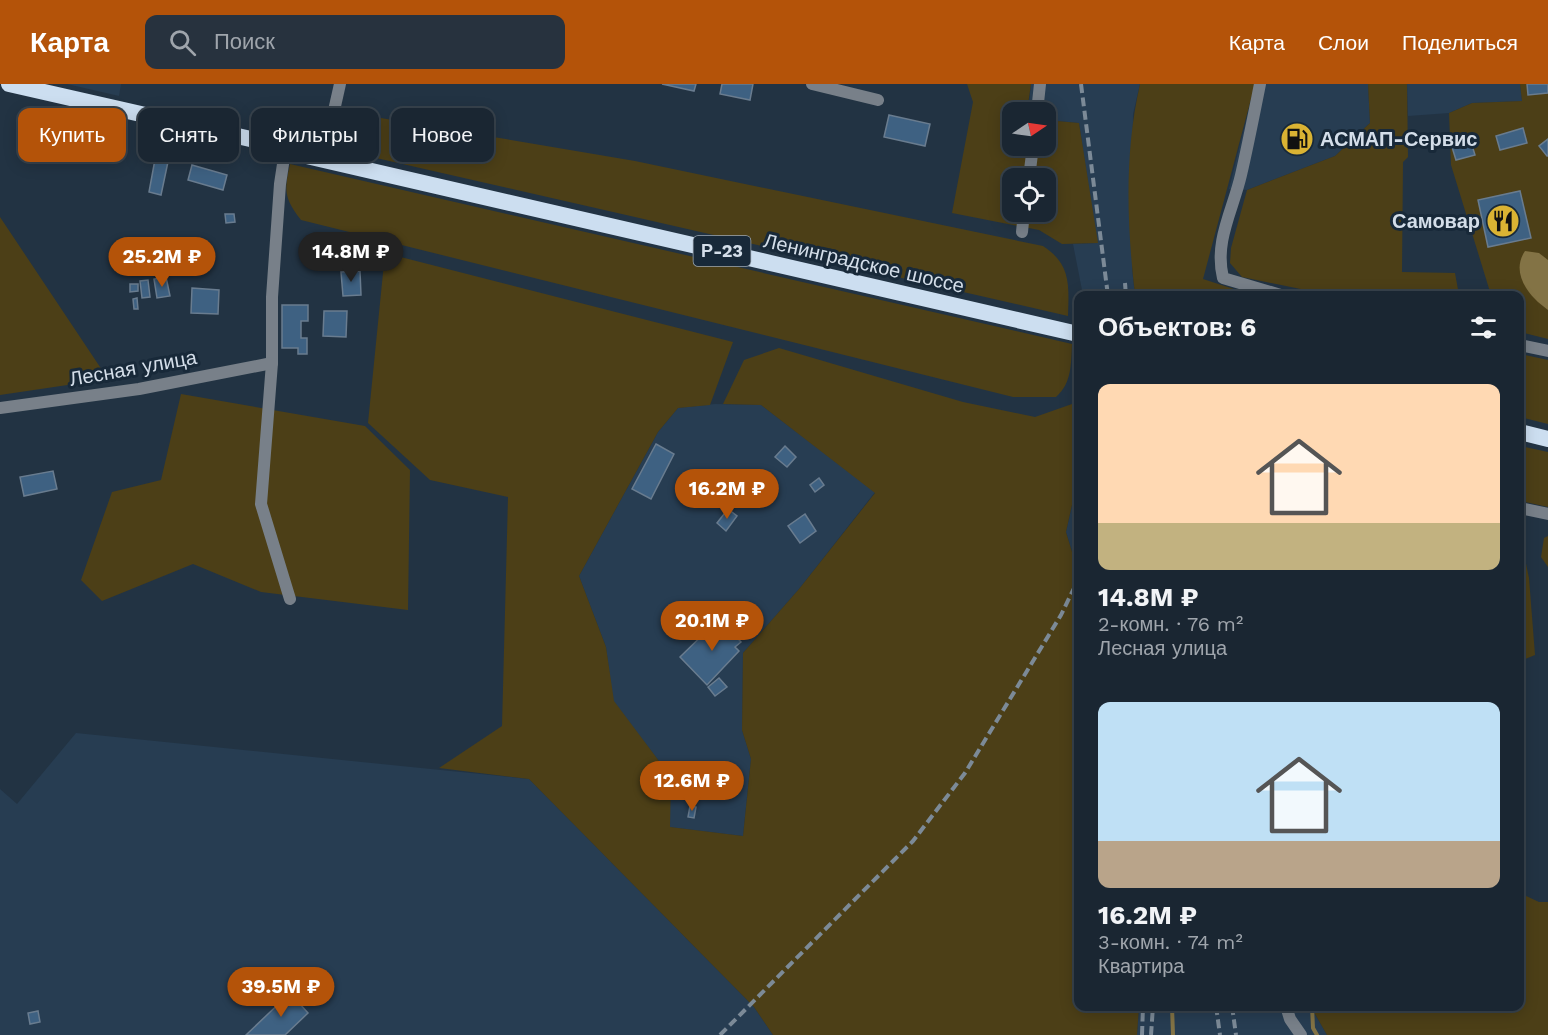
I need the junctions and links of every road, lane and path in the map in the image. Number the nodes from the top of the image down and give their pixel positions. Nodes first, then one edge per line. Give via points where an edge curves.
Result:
1 (9, 84) edge
2 (340, 84) edge
3 (813, 84) edge
4 (1040, 84) edge
5 (1260, 84) edge
6 (878, 100) dead end
7 (1038, 102) edge
8 (335, 108) edge
9 (251, 139) edge
10 (283, 162) edge
11 (333, 162) edge
12 (1023, 222) edge
13 (1022, 232) dead end
14 (1267, 291) edge
15 (1074, 333) edge
16 (1524, 346) edge
17 (1548, 351) edge
18 (272, 363) junction
19 (0, 408) edge
20 (1524, 433) edge
21 (1548, 439) edge
22 (1524, 509) edge
23 (1548, 514) edge
24 (290, 599) dead end
25 (1289, 1011) edge
26 (1301, 1035) edge

1 - 9 highway, Ленинградское шоссе / Р-23
2 - 8 street
3 - 6 street
4 - 7 street
5 - 14 street via 1219,261 1223,278
10 - 18 street via 272,297
11 - 15 highway, Ленинградское шоссе / Р-23
12 - 13 street
16 - 17 street
18 - 19 street, Лесная улица via 128,391
18 - 24 street via 261,504
20 - 21 highway
22 - 23 street
25 - 26 street

